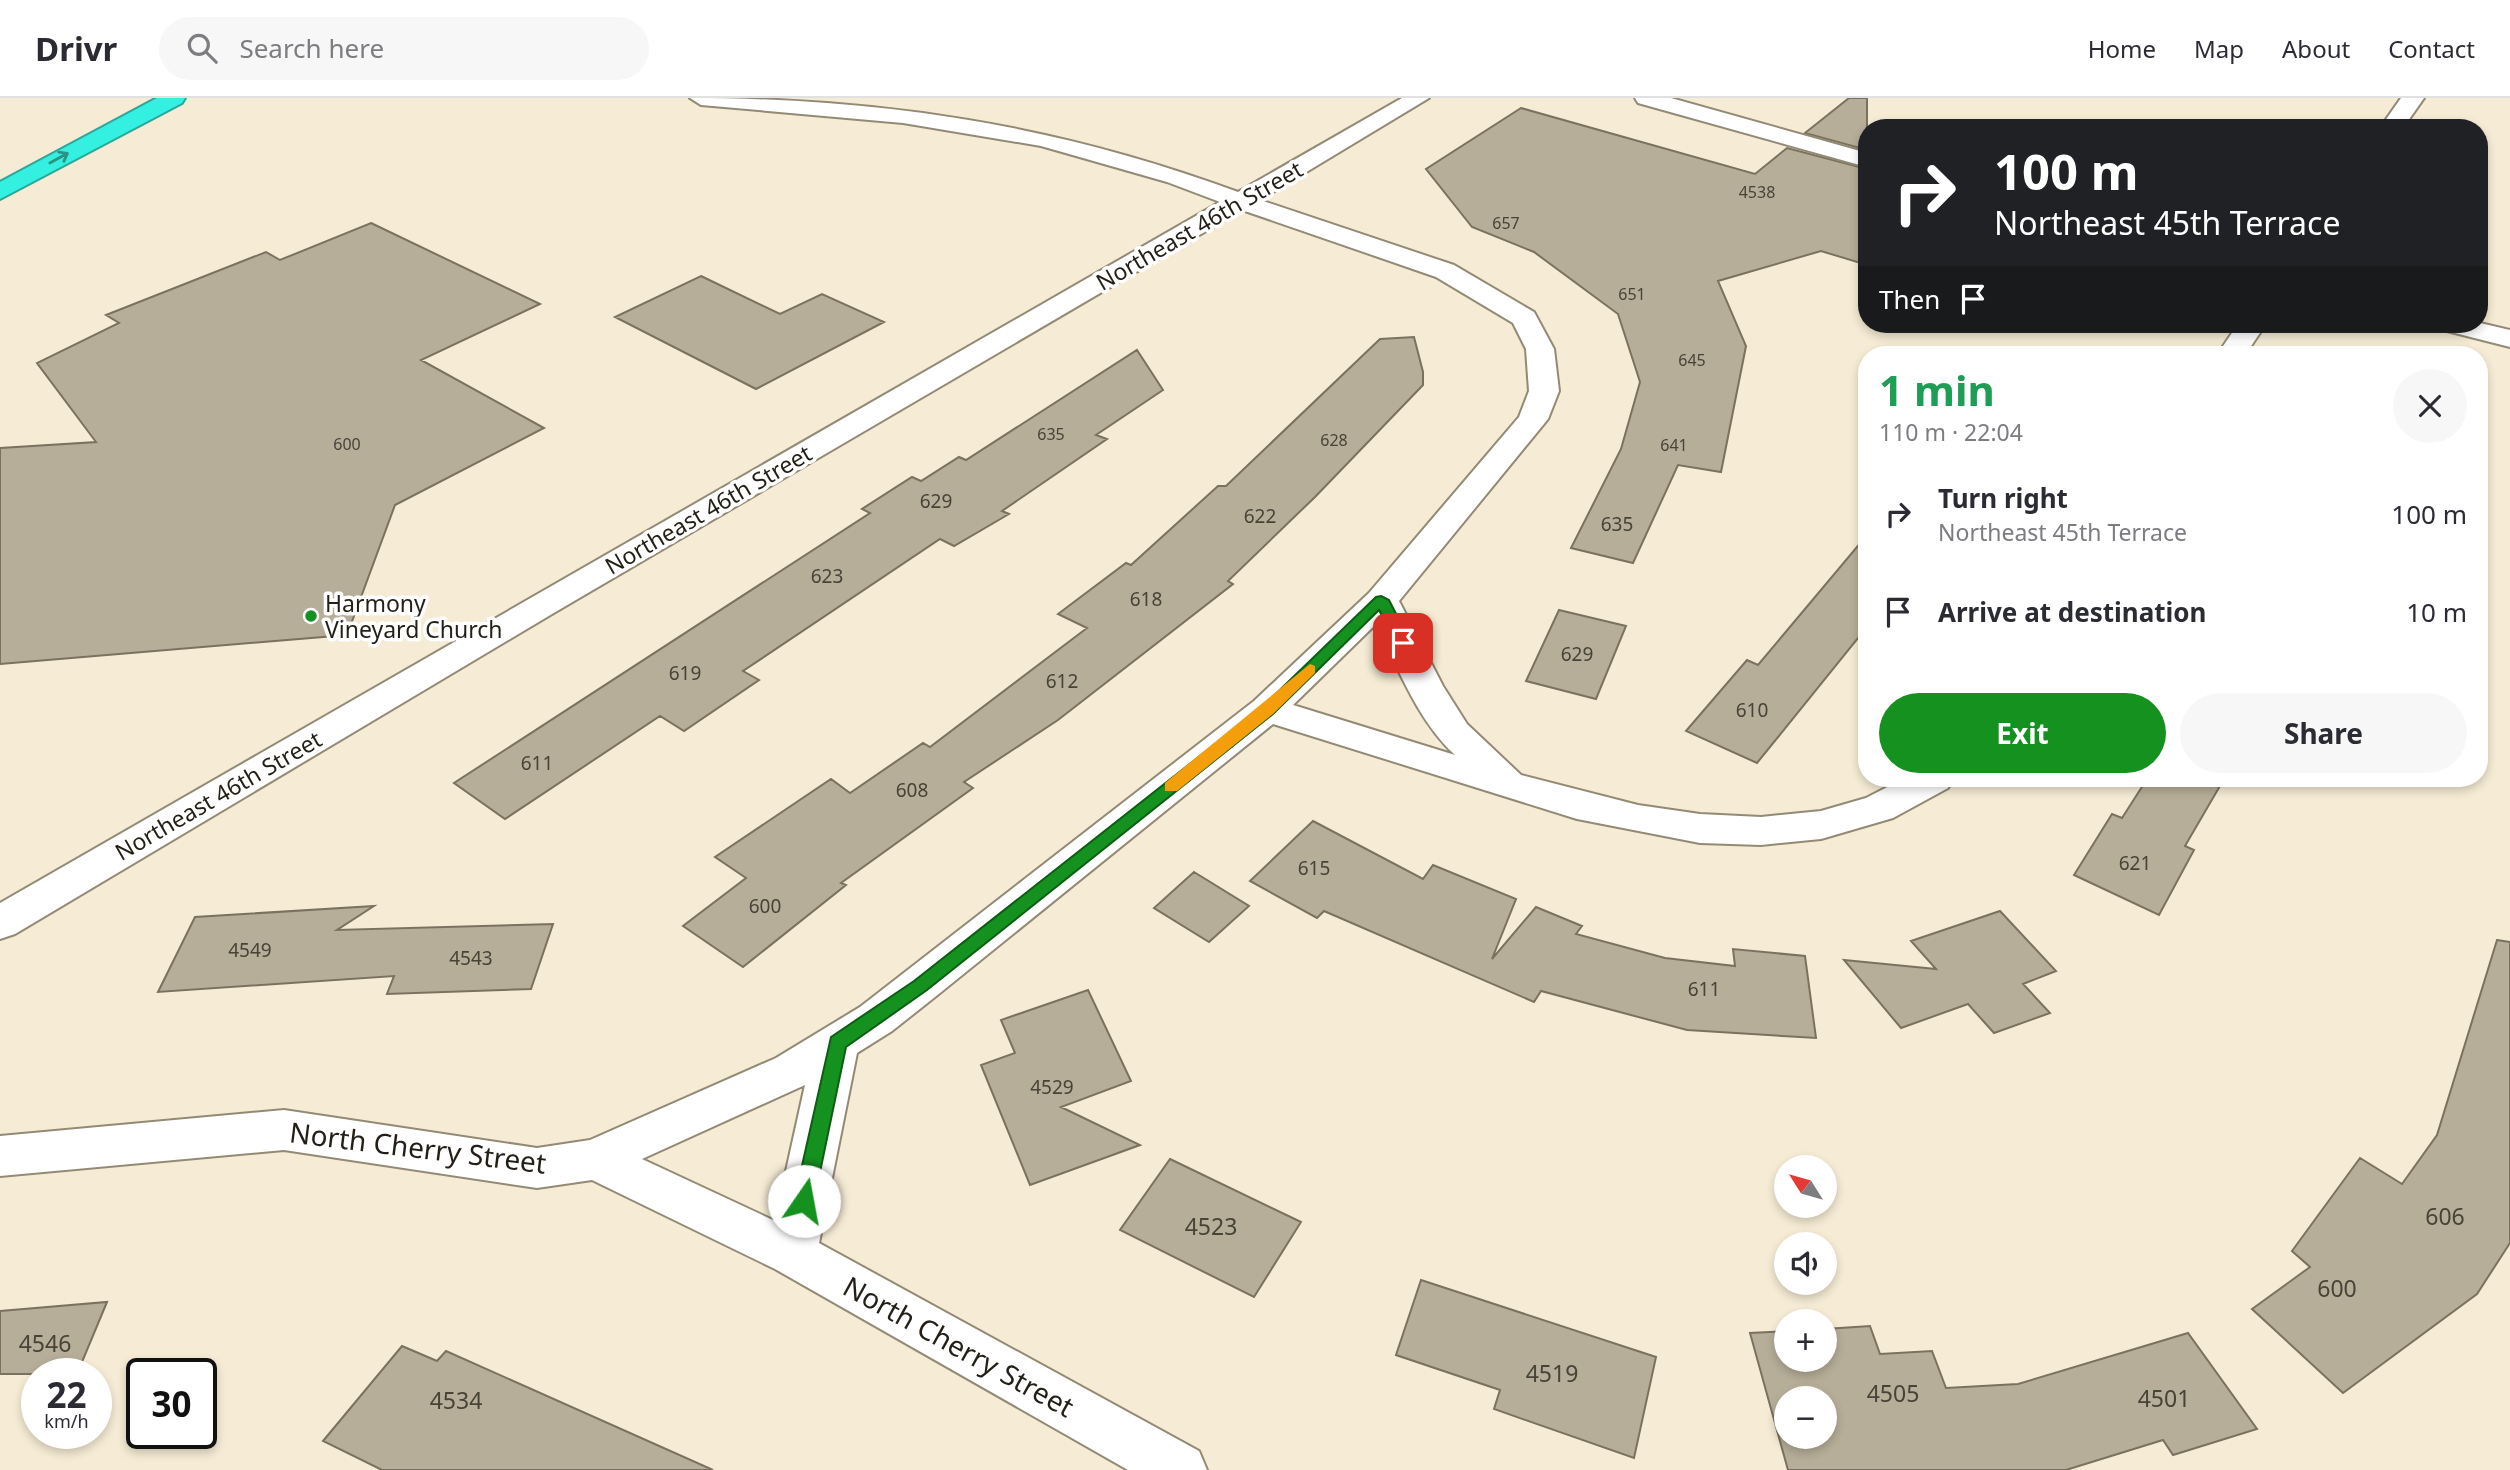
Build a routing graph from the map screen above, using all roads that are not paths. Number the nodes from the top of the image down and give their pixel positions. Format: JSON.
{"nodes":[{"id":1,"x":174,"y":98,"type":"edge"},
{"id":2,"x":701,"y":98,"type":"edge"},
{"id":3,"x":1418,"y":98,"type":"edge"},
{"id":4,"x":1646,"y":98,"type":"edge"},
{"id":5,"x":1735,"y":98,"type":"edge"},
{"id":6,"x":2413,"y":98,"type":"edge"},
{"id":7,"x":1711,"y":116,"type":"junction"},
{"id":8,"x":2398,"y":119,"type":"edge"},
{"id":9,"x":1858,"y":157,"type":"edge"},
{"id":10,"x":0,"y":192,"type":"edge"},
{"id":11,"x":1239,"y":201,"type":"junction"},
{"id":12,"x":2487,"y":333,"type":"edge"},
{"id":13,"x":2510,"y":339,"type":"edge"},
{"id":14,"x":1381,"y":600,"type":"junction"},
{"id":15,"x":1268,"y":710,"type":"junction"},
{"id":16,"x":1514,"y":787,"type":"junction"},
{"id":17,"x":1923,"y":787,"type":"edge"},
{"id":18,"x":0,"y":923,"type":"edge"},
{"id":19,"x":837,"y":1043,"type":"junction"},
{"id":20,"x":0,"y":1156,"type":"edge"},
{"id":21,"x":595,"y":1159,"type":"junction"},
{"id":22,"x":792,"y":1253,"type":"junction"},
{"id":23,"x":1180,"y":1470,"type":"edge"}],
"edges":[{"from":10,"to":1,"type":"highway","one_way":true},
{"from":2,"to":11,"type":"street"},
{"from":3,"to":11,"type":"street","name":"Northeast 46th Street"},
{"from":4,"to":7,"type":"street"},
{"from":5,"to":7,"type":"street"},
{"from":6,"to":8,"type":"street"},
{"from":7,"to":9,"type":"street"},
{"from":11,"to":14,"type":"street"},
{"from":11,"to":18,"type":"street","name":"Northeast 46th Street"},
{"from":12,"to":13,"type":"street"},
{"from":14,"to":15,"type":"street"},
{"from":14,"to":16,"type":"street"},
{"from":15,"to":16,"type":"street"},
{"from":15,"to":19,"type":"street"},
{"from":16,"to":17,"type":"street"},
{"from":19,"to":21,"type":"street"},
{"from":19,"to":22,"type":"street"},
{"from":20,"to":21,"type":"street","name":"North Cherry Street"},
{"from":21,"to":22,"type":"street","name":"North Cherry Street"},
{"from":22,"to":23,"type":"street","name":"North Cherry Street"}]}
